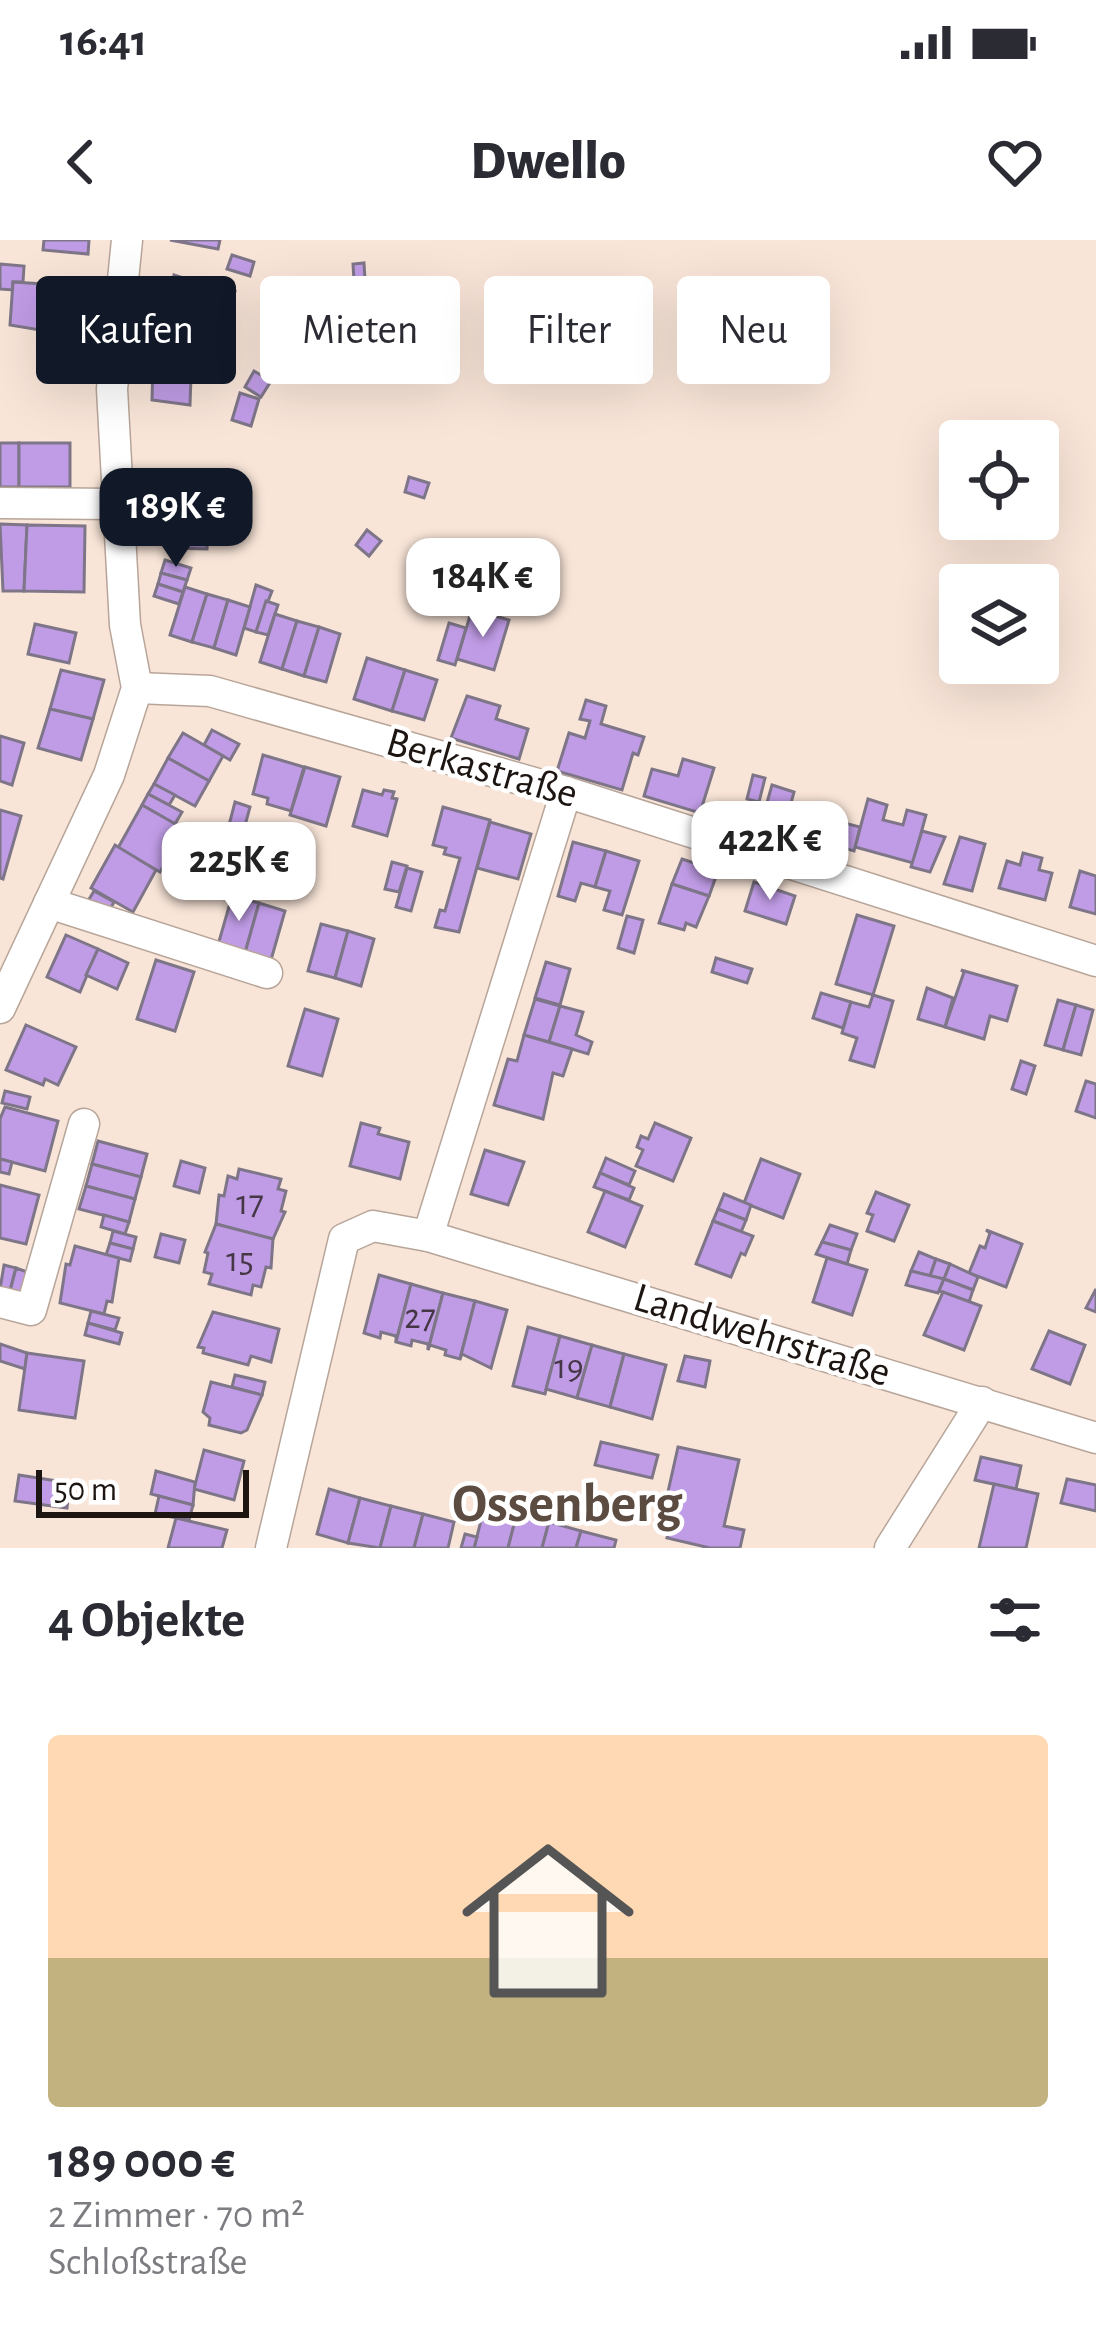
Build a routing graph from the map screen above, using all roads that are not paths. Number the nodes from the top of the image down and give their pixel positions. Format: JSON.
{"nodes":[{"id":1,"x":127,"y":240,"type":"edge"},
{"id":2,"x":0,"y":503,"type":"edge"},
{"id":3,"x":116,"y":504,"type":"junction"},
{"id":4,"x":137,"y":688,"type":"junction"},
{"id":5,"x":566,"y":791,"type":"junction"},
{"id":6,"x":49,"y":903,"type":"junction"},
{"id":7,"x":1096,"y":961,"type":"edge"},
{"id":8,"x":267,"y":974,"type":"dead end"},
{"id":9,"x":0,"y":1008,"type":"edge"},
{"id":10,"x":84,"y":1124,"type":"dead end"},
{"id":11,"x":428,"y":1236,"type":"junction"},
{"id":12,"x":0,"y":1302,"type":"edge"},
{"id":13,"x":982,"y":1402,"type":"junction"},
{"id":14,"x":1096,"y":1438,"type":"edge"},
{"id":15,"x":271,"y":1548,"type":"edge"},
{"id":16,"x":890,"y":1548,"type":"edge"}],
"edges":[{"from":1,"to":3,"type":"street"},
{"from":2,"to":3,"type":"street"},
{"from":3,"to":4,"type":"street"},
{"from":4,"to":5,"type":"street","name":"Berkastraße"},
{"from":4,"to":6,"type":"street"},
{"from":5,"to":7,"type":"street","name":"Berkastraße"},
{"from":5,"to":11,"type":"street"},
{"from":6,"to":8,"type":"street"},
{"from":6,"to":9,"type":"street"},
{"from":10,"to":12,"type":"street"},
{"from":11,"to":13,"type":"street","name":"Landwehrstraße"},
{"from":11,"to":15,"type":"street","name":"Landwehrstraße"},
{"from":13,"to":14,"type":"street","name":"Landwehrstraße"},
{"from":13,"to":16,"type":"street"}]}
